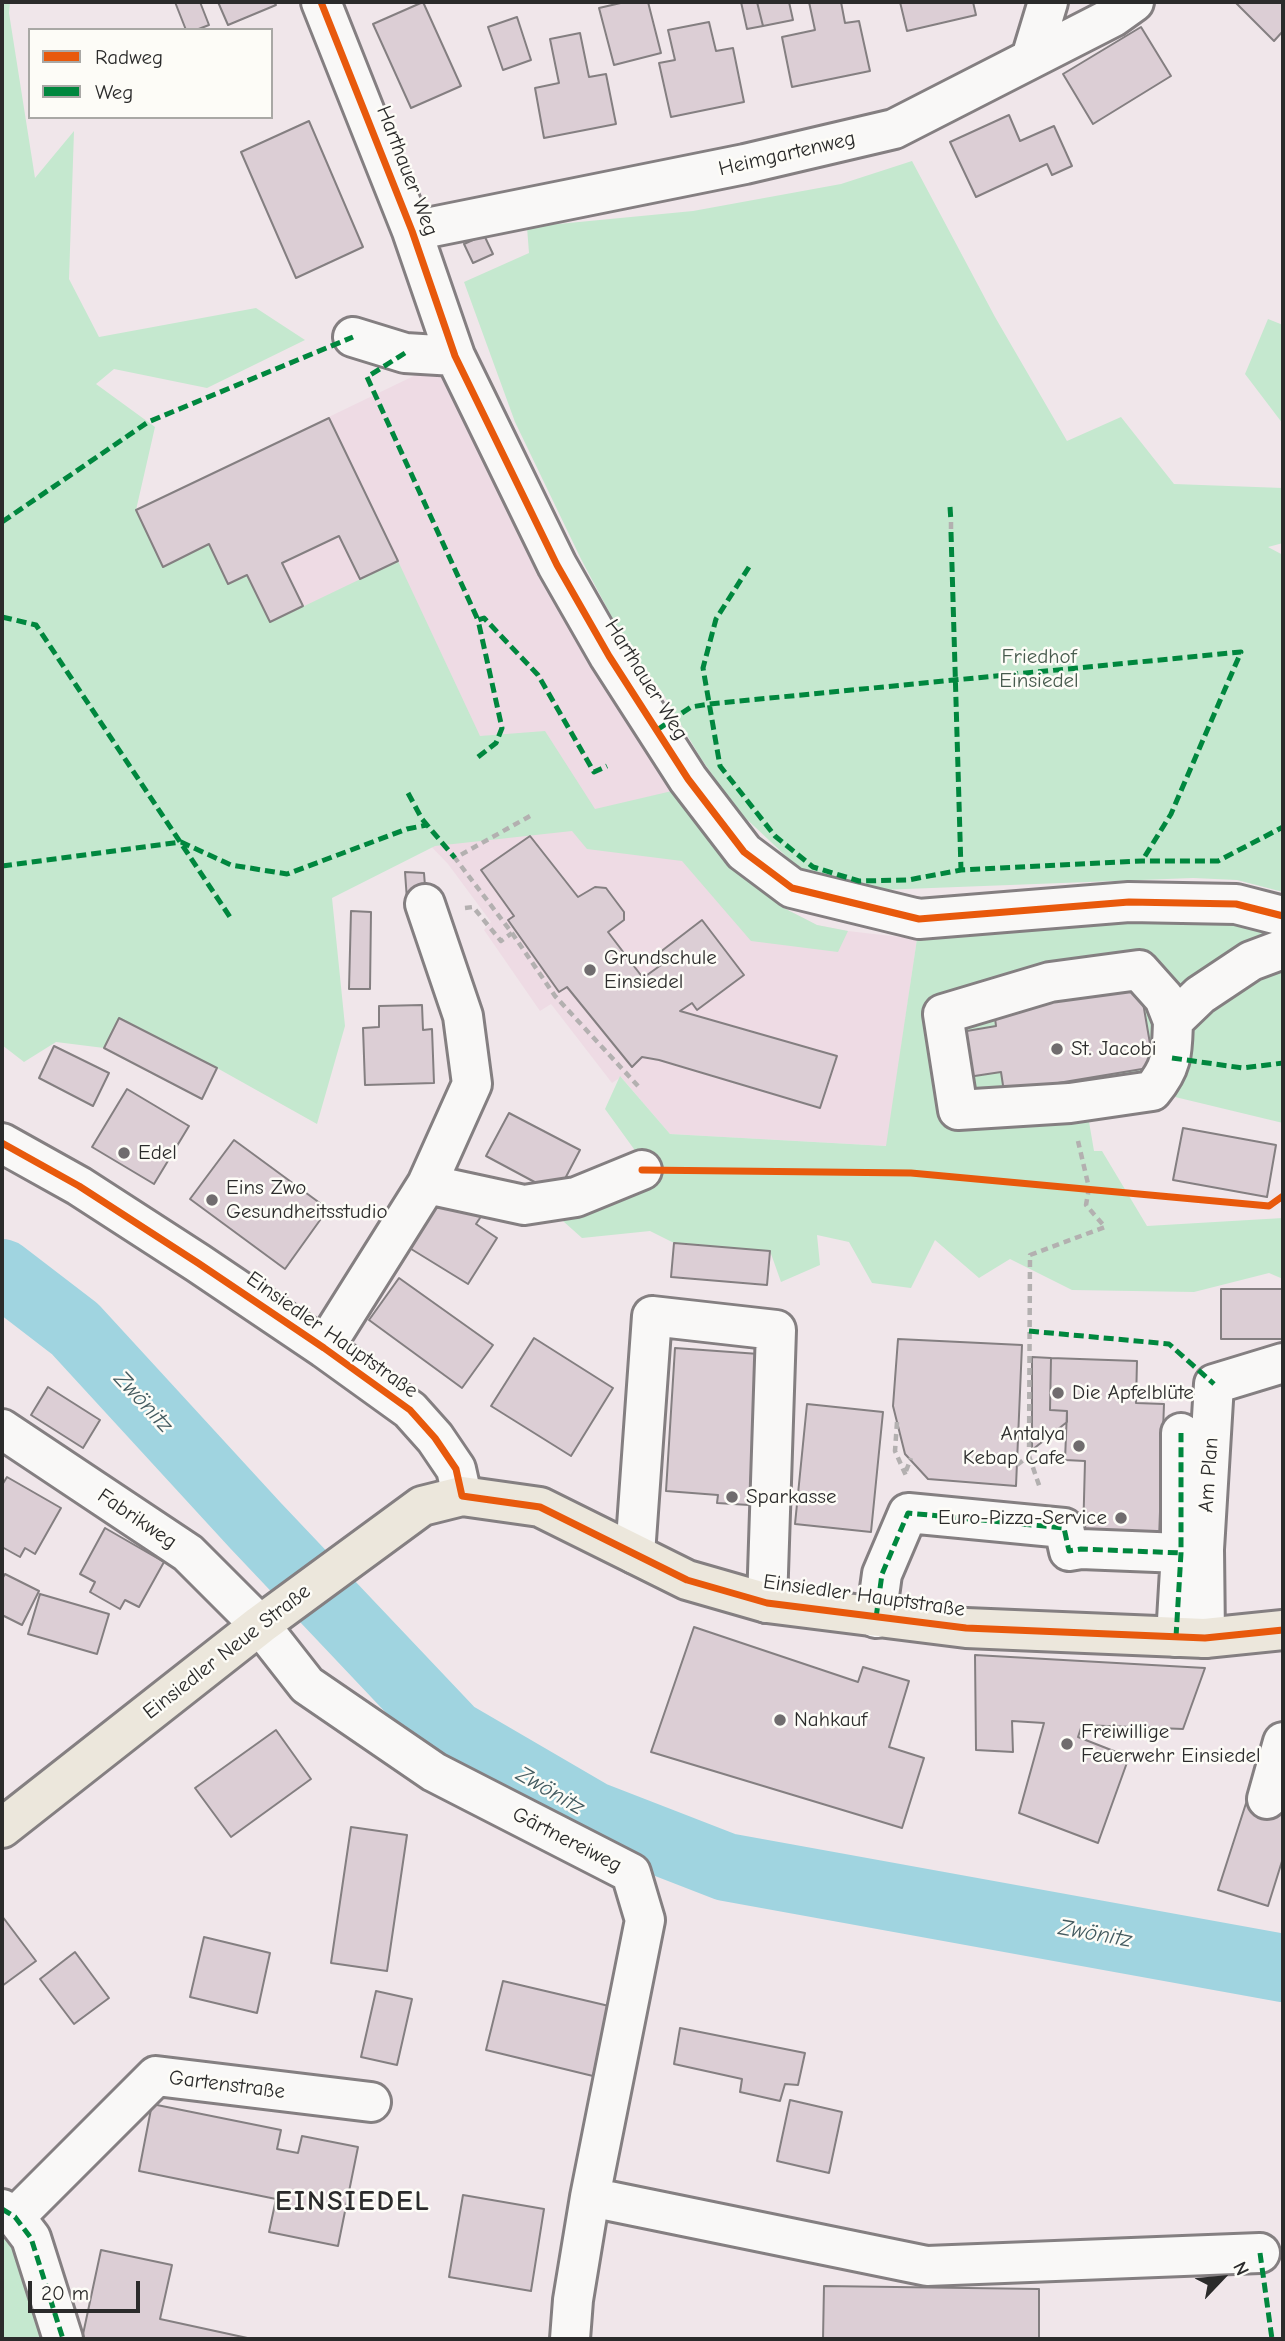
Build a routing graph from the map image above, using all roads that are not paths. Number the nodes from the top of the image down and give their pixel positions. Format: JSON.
{"nodes":[{"id":1,"x":321,"y":2,"type":"edge"},
{"id":2,"x":1048,"y":2,"type":"edge"},
{"id":3,"x":1134,"y":2,"type":"edge"},
{"id":4,"x":1031,"y":58,"type":"junction"},
{"id":5,"x":412,"y":231,"type":"junction"},
{"id":6,"x":353,"y":337,"type":"dead end"},
{"id":7,"x":455,"y":356,"type":"junction"},
{"id":8,"x":425,"y":904,"type":"dead end"},
{"id":9,"x":1283,"y":916,"type":"edge"},
{"id":10,"x":1283,"y":949,"type":"edge"},
{"id":11,"x":1173,"y":1021,"type":"junction"},
{"id":12,"x":2,"y":1143,"type":"edge"},
{"id":13,"x":642,"y":1170,"type":"dead end"},
{"id":14,"x":427,"y":1184,"type":"junction"},
{"id":15,"x":324,"y":1348,"type":"junction"},
{"id":16,"x":1283,"y":1363,"type":"edge"},
{"id":17,"x":2,"y":1429,"type":"edge"},
{"id":18,"x":1181,"y":1433,"type":"dead end"},
{"id":19,"x":462,"y":1496,"type":"junction"},
{"id":20,"x":1181,"y":1553,"type":"junction"},
{"id":21,"x":635,"y":1554,"type":"junction"},
{"id":22,"x":767,"y":1603,"type":"junction"},
{"id":23,"x":876,"y":1618,"type":"junction"},
{"id":24,"x":260,"y":1625,"type":"junction"},
{"id":25,"x":1283,"y":1630,"type":"edge"},
{"id":26,"x":1191,"y":1637,"type":"junction"},
{"id":27,"x":1283,"y":1742,"type":"edge"},
{"id":28,"x":1266,"y":1799,"type":"dead end"},
{"id":29,"x":2,"y":1828,"type":"edge"},
{"id":30,"x":370,"y":2102,"type":"dead end"},
{"id":31,"x":590,"y":2197,"type":"junction"},
{"id":32,"x":9,"y":2213,"type":"edge"},
{"id":33,"x":1260,"y":2252,"type":"dead end"},
{"id":34,"x":63,"y":2339,"type":"edge"},
{"id":35,"x":569,"y":2339,"type":"edge"}],
"edges":[{"from":1,"to":5,"type":"street","name":"Harthauer Weg"},
{"from":2,"to":4,"type":"street"},
{"from":3,"to":4,"type":"street","name":"Heimgartenweg"},
{"from":4,"to":5,"type":"street","name":"Heimgartenweg"},
{"from":5,"to":7,"type":"street","name":"Harthauer Weg"},
{"from":6,"to":7,"type":"street"},
{"from":7,"to":9,"type":"street","name":"Harthauer Weg"},
{"from":8,"to":14,"type":"street"},
{"from":10,"to":11,"type":"street"},
{"from":11,"to":11,"type":"street"},
{"from":12,"to":15,"type":"street","name":"Einsiedler Hauptstraße"},
{"from":13,"to":14,"type":"street"},
{"from":14,"to":15,"type":"street"},
{"from":15,"to":19,"type":"street","name":"Einsiedler Hauptstraße"},
{"from":16,"to":26,"type":"street","name":"Am Plan"},
{"from":17,"to":24,"type":"street","name":"Fabrikweg"},
{"from":18,"to":20,"type":"street"},
{"from":19,"to":21,"type":"main road","name":"Einsiedler Hauptstraße"},
{"from":19,"to":24,"type":"main road","name":"Einsiedler Neue Straße"},
{"from":20,"to":23,"type":"street"},
{"from":20,"to":26,"type":"street"},
{"from":21,"to":22,"type":"main road","name":"Einsiedler Hauptstraße"},
{"from":21,"to":22,"type":"street"},
{"from":22,"to":23,"type":"main road","name":"Einsiedler Hauptstraße"},
{"from":23,"to":26,"type":"main road","name":"Einsiedler Hauptstraße"},
{"from":24,"to":29,"type":"main road","name":"Einsiedler Neue Straße"},
{"from":24,"to":31,"type":"street","name":"Gärtnereiweg"},
{"from":25,"to":26,"type":"main road","name":"Einsiedler Hauptstraße"},
{"from":27,"to":28,"type":"street"},
{"from":30,"to":32,"type":"street","name":"Gartenstraße"},
{"from":31,"to":33,"type":"street"},
{"from":31,"to":35,"type":"street","name":"Gärtnereiweg"},
{"from":32,"to":34,"type":"street","name":"Gartenstraße"}]}
